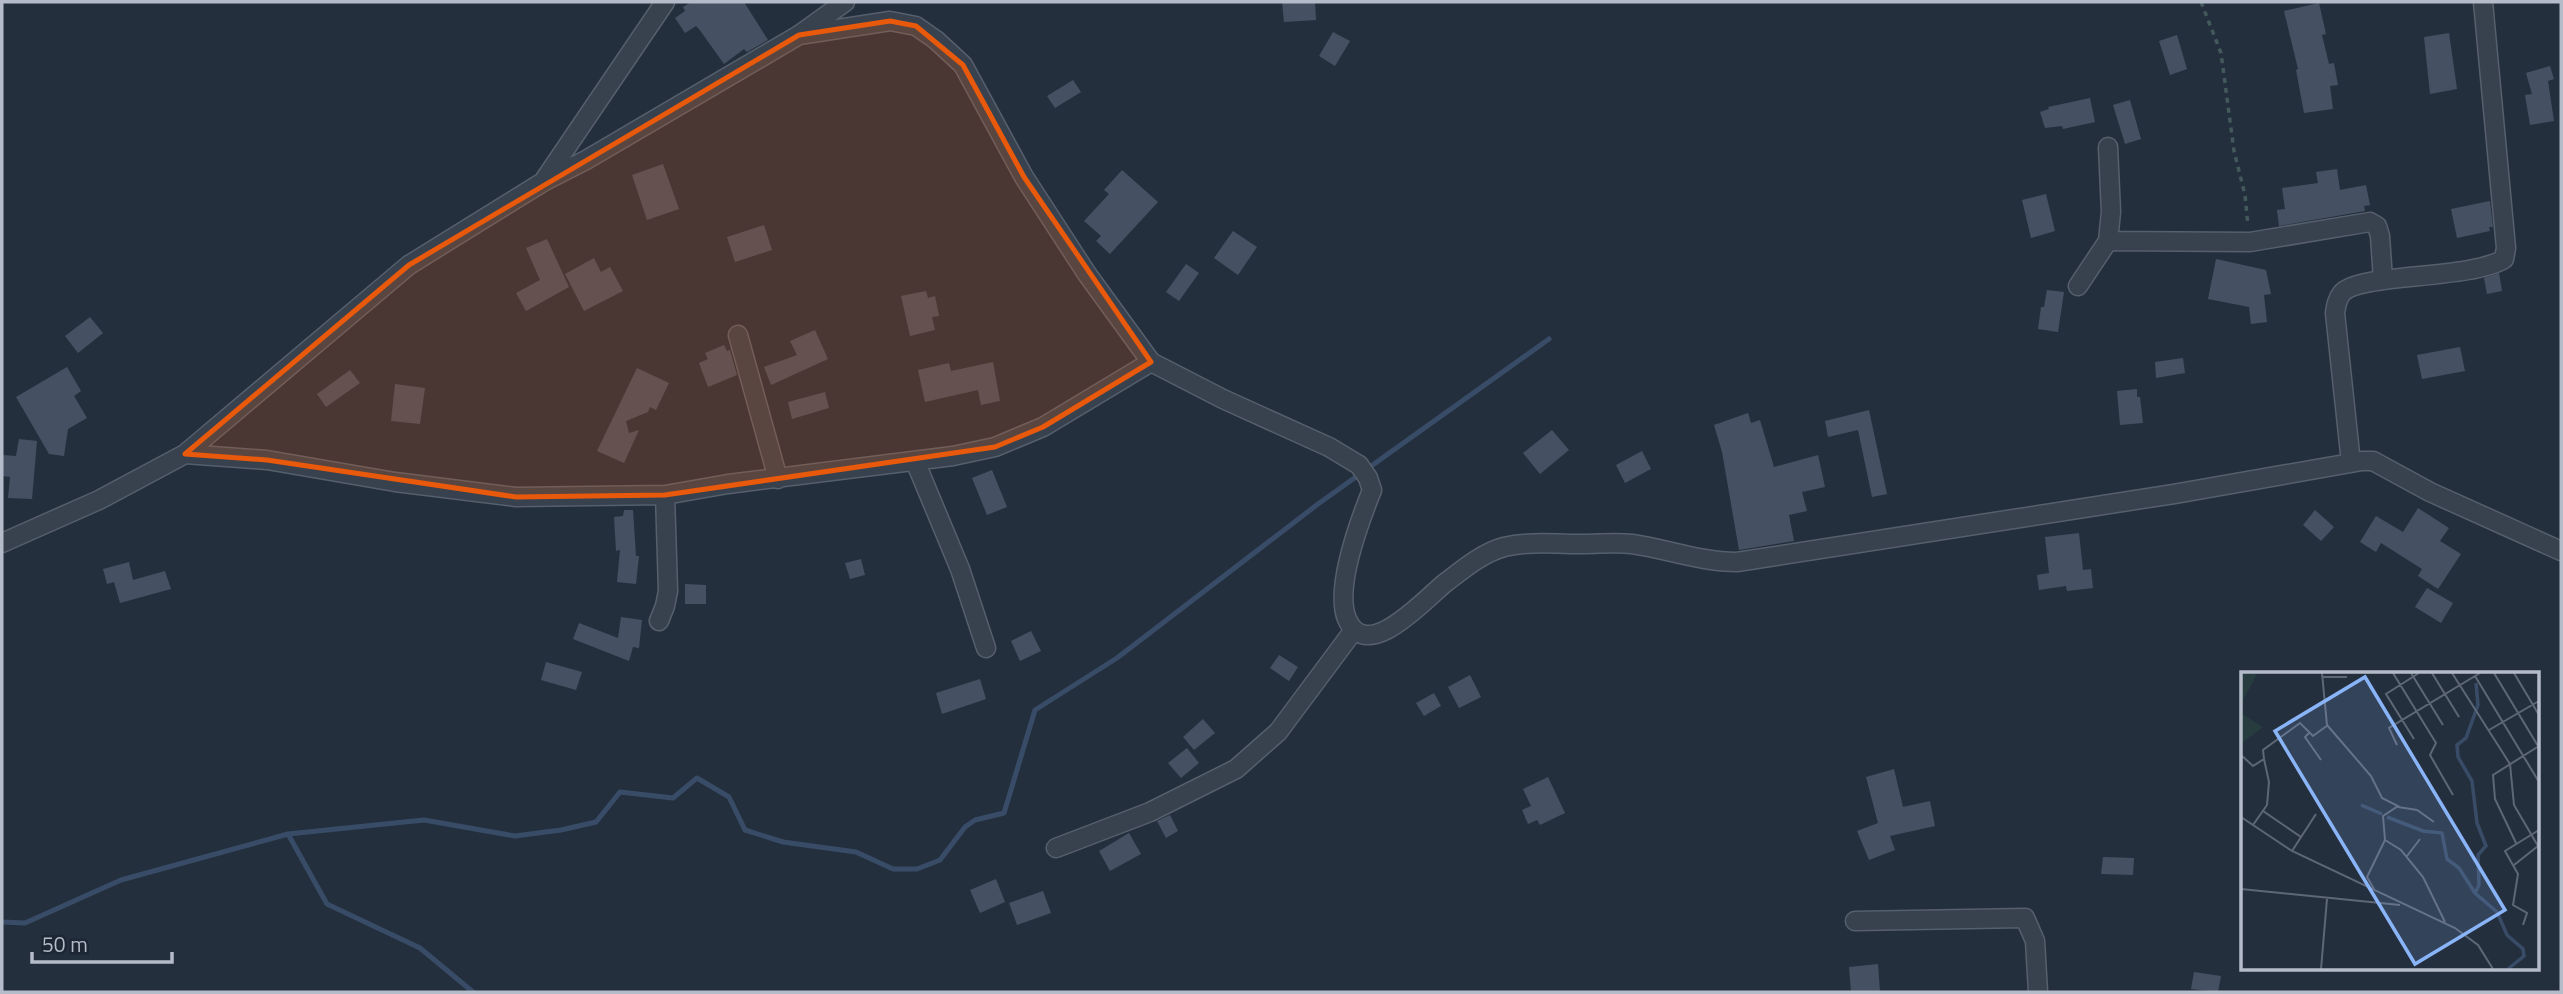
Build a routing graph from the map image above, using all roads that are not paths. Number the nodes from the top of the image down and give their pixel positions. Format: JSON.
{"nodes":[{"id":1,"x":665,"y":2,"type":"edge"},
{"id":2,"x":845,"y":2,"type":"edge"},
{"id":3,"x":2483,"y":2,"type":"edge"},
{"id":4,"x":799,"y":35,"type":"junction"},
{"id":5,"x":2108,"y":147,"type":"dead end"},
{"id":6,"x":542,"y":182,"type":"junction"},
{"id":7,"x":2108,"y":242,"type":"junction"},
{"id":8,"x":2383,"y":280,"type":"junction"},
{"id":9,"x":2078,"y":286,"type":"dead end"},
{"id":10,"x":738,"y":335,"type":"dead end"},
{"id":11,"x":1150,"y":362,"type":"junction"},
{"id":12,"x":185,"y":454,"type":"junction"},
{"id":13,"x":915,"y":461,"type":"junction"},
{"id":14,"x":2351,"y":463,"type":"junction"},
{"id":15,"x":778,"y":479,"type":"junction"},
{"id":16,"x":666,"y":495,"type":"junction"},
{"id":17,"x":2,"y":543,"type":"edge"},
{"id":18,"x":2561,"y":551,"type":"edge"},
{"id":19,"x":659,"y":621,"type":"dead end"},
{"id":20,"x":1354,"y":630,"type":"junction"},
{"id":21,"x":986,"y":648,"type":"dead end"},
{"id":22,"x":1056,"y":848,"type":"dead end"},
{"id":23,"x":1855,"y":921,"type":"dead end"},
{"id":24,"x":2038,"y":992,"type":"edge"}],
"edges":[{"from":1,"to":6,"type":"street"},
{"from":2,"to":4,"type":"street"},
{"from":3,"to":8,"type":"street"},
{"from":4,"to":6,"type":"street"},
{"from":4,"to":11,"type":"street"},
{"from":5,"to":7,"type":"street"},
{"from":6,"to":12,"type":"street"},
{"from":7,"to":8,"type":"street"},
{"from":7,"to":9,"type":"street"},
{"from":8,"to":14,"type":"street"},
{"from":10,"to":15,"type":"street"},
{"from":11,"to":13,"type":"street"},
{"from":11,"to":20,"type":"street"},
{"from":12,"to":16,"type":"street"},
{"from":12,"to":17,"type":"street"},
{"from":13,"to":15,"type":"street"},
{"from":13,"to":21,"type":"street"},
{"from":14,"to":18,"type":"street"},
{"from":14,"to":20,"type":"street"},
{"from":15,"to":16,"type":"street"},
{"from":16,"to":19,"type":"street"},
{"from":20,"to":22,"type":"street"},
{"from":23,"to":24,"type":"street"}]}
